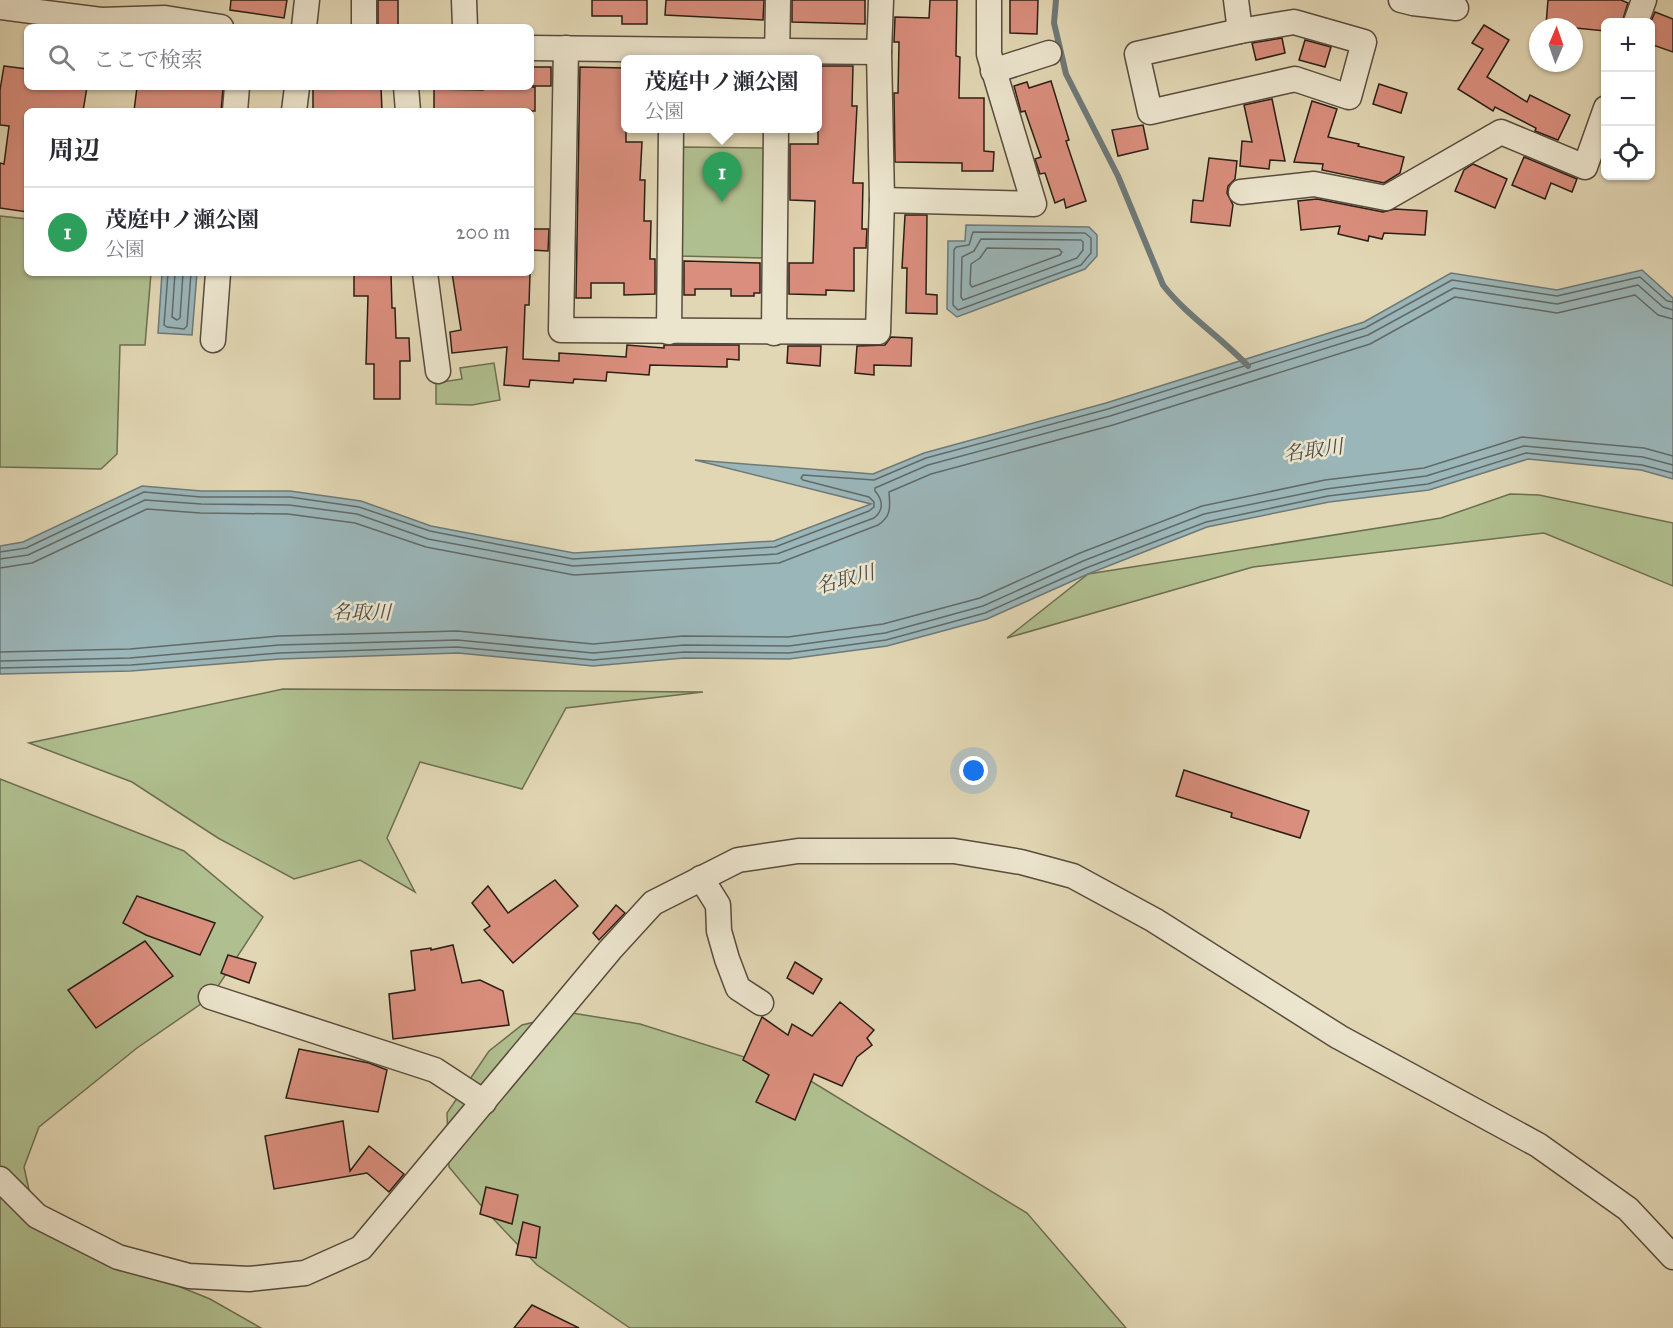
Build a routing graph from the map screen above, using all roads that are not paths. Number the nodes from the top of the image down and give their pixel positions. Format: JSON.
{"nodes":[{"id":1,"x":307,"y":0,"type":"edge"},
{"id":2,"x":364,"y":0,"type":"edge"},
{"id":3,"x":464,"y":0,"type":"edge"},
{"id":4,"x":778,"y":0,"type":"edge"},
{"id":5,"x":881,"y":0,"type":"edge"},
{"id":6,"x":989,"y":0,"type":"edge"},
{"id":7,"x":1236,"y":0,"type":"edge"},
{"id":8,"x":1401,"y":0,"type":"edge"},
{"id":9,"x":1644,"y":0,"type":"edge"},
{"id":10,"x":0,"y":8,"type":"edge"},
{"id":11,"x":1456,"y":8,"type":"dead end"},
{"id":12,"x":102,"y":10,"type":"edge"},
{"id":13,"x":1637,"y":18,"type":"edge"},
{"id":14,"x":202,"y":24,"type":"edge"},
{"id":15,"x":304,"y":24,"type":"edge"},
{"id":16,"x":364,"y":24,"type":"edge"},
{"id":17,"x":465,"y":24,"type":"edge"},
{"id":18,"x":1240,"y":31,"type":"junction"},
{"id":19,"x":534,"y":48,"type":"edge"},
{"id":20,"x":566,"y":48,"type":"junction"},
{"id":21,"x":879,"y":52,"type":"junction"},
{"id":22,"x":1049,"y":53,"type":"dead end"},
{"id":23,"x":672,"y":55,"type":"edge"},
{"id":24,"x":777,"y":55,"type":"edge"},
{"id":25,"x":993,"y":71,"type":"junction"},
{"id":26,"x":237,"y":90,"type":"edge"},
{"id":27,"x":297,"y":90,"type":"edge"},
{"id":28,"x":406,"y":90,"type":"edge"},
{"id":29,"x":235,"y":108,"type":"edge"},
{"id":30,"x":294,"y":108,"type":"edge"},
{"id":31,"x":408,"y":108,"type":"edge"},
{"id":32,"x":1601,"y":120,"type":"edge"},
{"id":33,"x":671,"y":133,"type":"edge"},
{"id":34,"x":776,"y":133,"type":"edge"},
{"id":35,"x":1241,"y":192,"type":"dead end"},
{"id":36,"x":882,"y":200,"type":"junction"},
{"id":37,"x":218,"y":276,"type":"edge"},
{"id":38,"x":426,"y":276,"type":"edge"},
{"id":39,"x":669,"y":332,"type":"junction"},
{"id":40,"x":774,"y":333,"type":"junction"},
{"id":41,"x":213,"y":340,"type":"dead end"},
{"id":42,"x":438,"y":371,"type":"dead end"},
{"id":43,"x":701,"y":878,"type":"junction"},
{"id":44,"x":211,"y":997,"type":"dead end"},
{"id":45,"x":761,"y":1004,"type":"dead end"},
{"id":46,"x":484,"y":1102,"type":"junction"},
{"id":47,"x":0,"y":1179,"type":"edge"},
{"id":48,"x":1673,"y":1257,"type":"edge"}],
"edges":[{"from":1,"to":15,"type":"street"},
{"from":2,"to":16,"type":"street"},
{"from":3,"to":17,"type":"street"},
{"from":4,"to":24,"type":"street"},
{"from":5,"to":21,"type":"street"},
{"from":6,"to":25,"type":"street"},
{"from":7,"to":18,"type":"street"},
{"from":8,"to":11,"type":"street"},
{"from":9,"to":13,"type":"street"},
{"from":10,"to":12,"type":"street"},
{"from":12,"to":14,"type":"street"},
{"from":18,"to":18,"type":"street"},
{"from":19,"to":20,"type":"street"},
{"from":20,"to":23,"type":"street"},
{"from":20,"to":39,"type":"street"},
{"from":21,"to":24,"type":"street"},
{"from":21,"to":36,"type":"street"},
{"from":22,"to":25,"type":"street"},
{"from":23,"to":24,"type":"street"},
{"from":25,"to":36,"type":"street"},
{"from":26,"to":29,"type":"street"},
{"from":27,"to":30,"type":"street"},
{"from":28,"to":31,"type":"street"},
{"from":32,"to":35,"type":"street"},
{"from":33,"to":39,"type":"street"},
{"from":34,"to":40,"type":"street"},
{"from":36,"to":40,"type":"street"},
{"from":37,"to":41,"type":"street"},
{"from":38,"to":42,"type":"street"},
{"from":39,"to":40,"type":"street"},
{"from":43,"to":45,"type":"street"},
{"from":43,"to":46,"type":"street"},
{"from":43,"to":48,"type":"street"},
{"from":44,"to":46,"type":"street"},
{"from":46,"to":47,"type":"street"}]}
